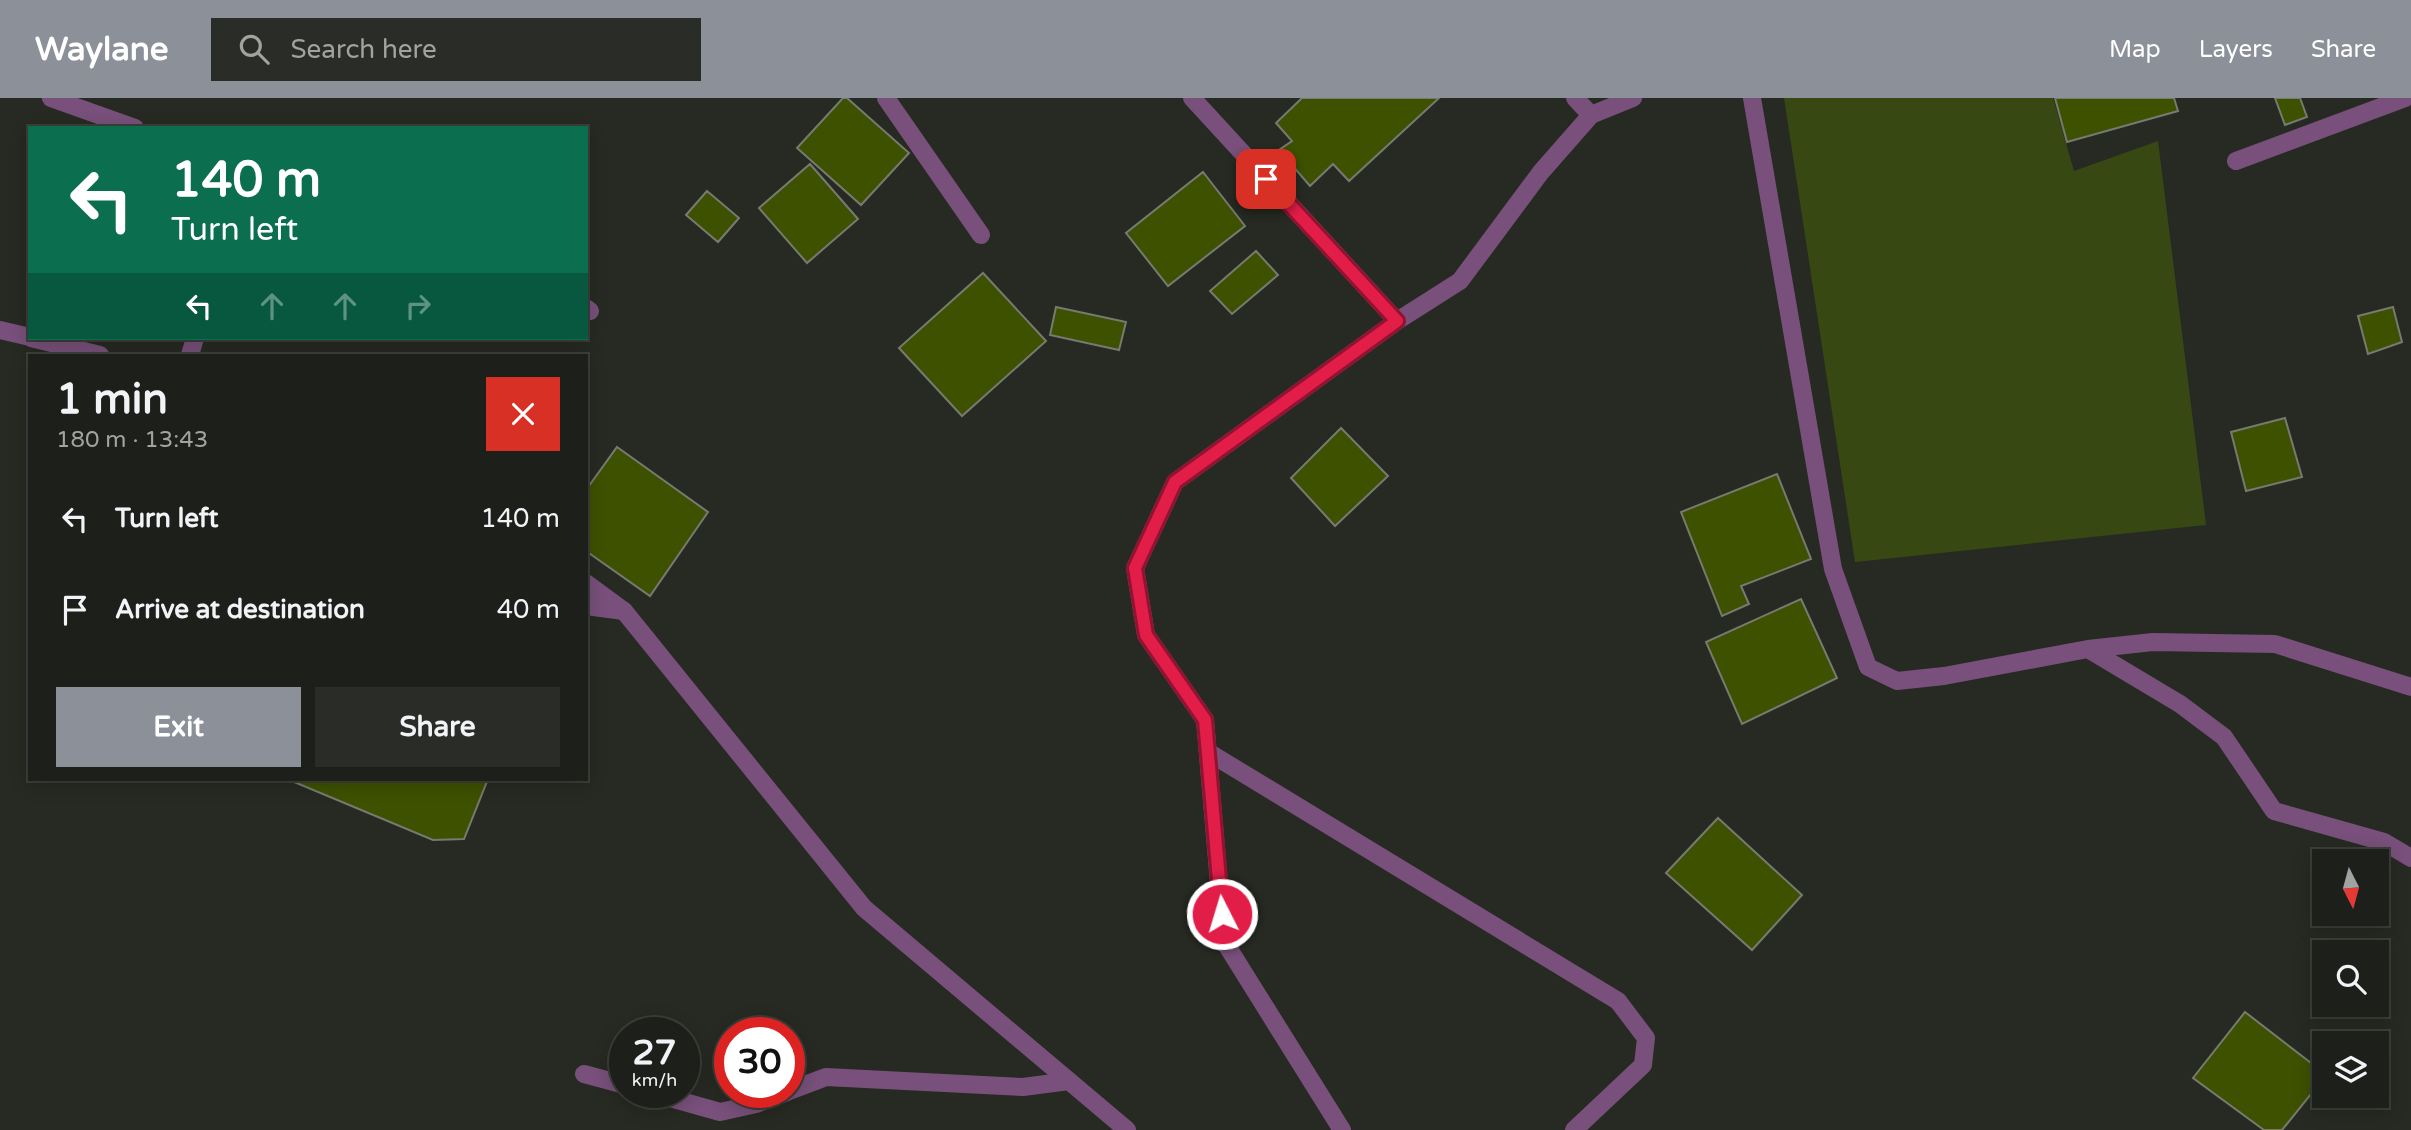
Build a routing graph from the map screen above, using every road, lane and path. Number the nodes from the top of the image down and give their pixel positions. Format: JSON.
{"nodes":[{"id":1,"x":51,"y":98,"type":"edge"},
{"id":2,"x":886,"y":98,"type":"edge"},
{"id":3,"x":1192,"y":98,"type":"edge"},
{"id":4,"x":1575,"y":98,"type":"edge"},
{"id":5,"x":1633,"y":98,"type":"edge"},
{"id":6,"x":1752,"y":98,"type":"edge"},
{"id":7,"x":2405,"y":98,"type":"edge"},
{"id":8,"x":1591,"y":115,"type":"junction"},
{"id":9,"x":129,"y":126,"type":"edge"},
{"id":10,"x":2235,"y":161,"type":"dead end"},
{"id":11,"x":981,"y":235,"type":"dead end"},
{"id":12,"x":1397,"y":321,"type":"junction"},
{"id":13,"x":0,"y":330,"type":"edge"},
{"id":14,"x":28,"y":337,"type":"edge"},
{"id":15,"x":38,"y":340,"type":"edge"},
{"id":16,"x":96,"y":354,"type":"edge"},
{"id":17,"x":588,"y":584,"type":"edge"},
{"id":18,"x":588,"y":606,"type":"edge"},
{"id":19,"x":624,"y":611,"type":"junction"},
{"id":20,"x":2088,"y":649,"type":"junction"},
{"id":21,"x":2411,"y":687,"type":"edge"},
{"id":22,"x":1208,"y":752,"type":"junction"},
{"id":23,"x":2411,"y":858,"type":"edge"},
{"id":24,"x":584,"y":1074,"type":"dead end"},
{"id":25,"x":609,"y":1081,"type":"edge"},
{"id":26,"x":1069,"y":1081,"type":"junction"},
{"id":27,"x":805,"y":1085,"type":"edge"},
{"id":28,"x":700,"y":1106,"type":"edge"},
{"id":29,"x":738,"y":1108,"type":"edge"},
{"id":30,"x":1127,"y":1130,"type":"edge"},
{"id":31,"x":1342,"y":1130,"type":"edge"},
{"id":32,"x":1574,"y":1130,"type":"edge"}],
"edges":[{"from":1,"to":9,"type":"street"},
{"from":2,"to":11,"type":"street"},
{"from":3,"to":12,"type":"street"},
{"from":4,"to":8,"type":"street"},
{"from":5,"to":8,"type":"street"},
{"from":6,"to":20,"type":"street"},
{"from":7,"to":10,"type":"street"},
{"from":8,"to":12,"type":"street"},
{"from":12,"to":22,"type":"street"},
{"from":13,"to":14,"type":"street"},
{"from":15,"to":16,"type":"street"},
{"from":17,"to":19,"type":"street"},
{"from":18,"to":19,"type":"street"},
{"from":19,"to":26,"type":"street"},
{"from":20,"to":21,"type":"street"},
{"from":20,"to":23,"type":"street"},
{"from":22,"to":31,"type":"street"},
{"from":22,"to":32,"type":"street"},
{"from":24,"to":25,"type":"street"},
{"from":26,"to":27,"type":"street"},
{"from":26,"to":30,"type":"street"},
{"from":28,"to":29,"type":"street"}]}
